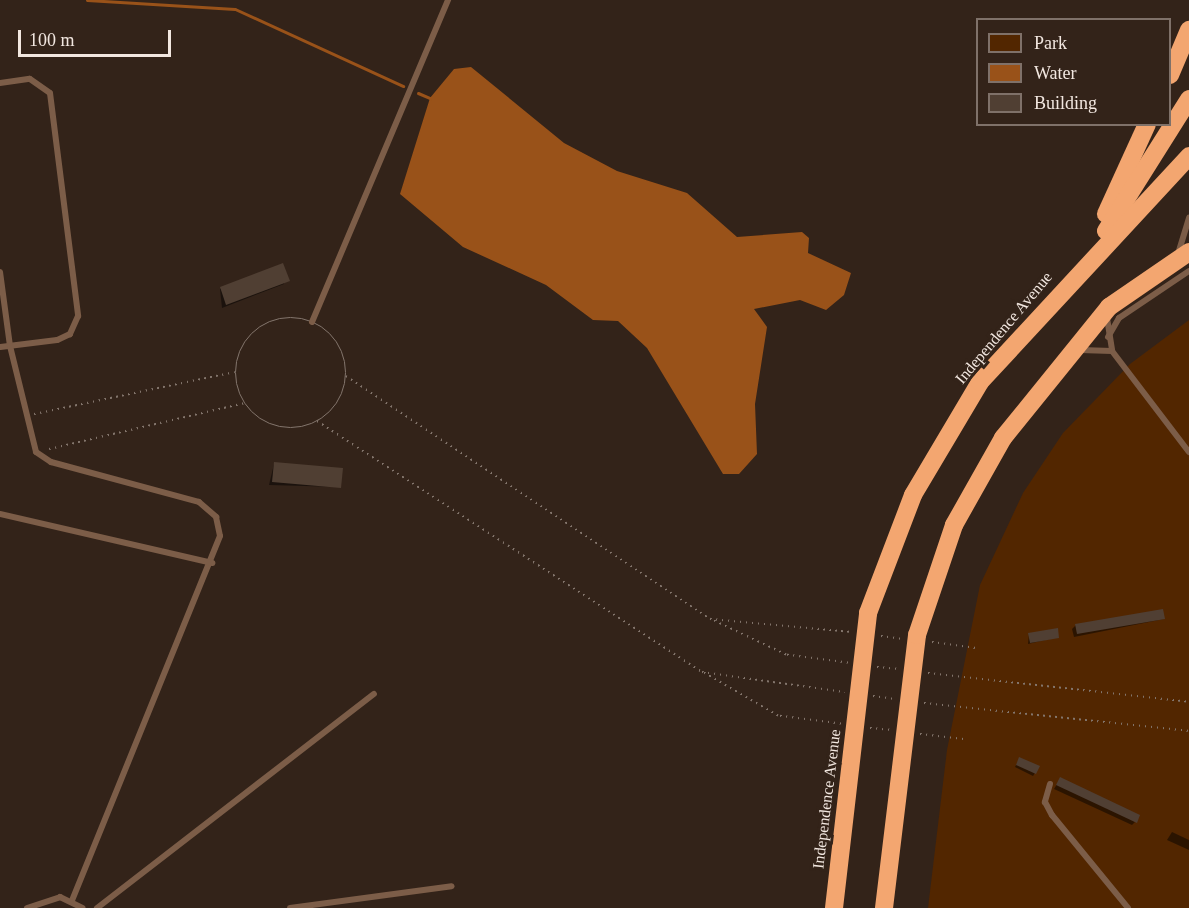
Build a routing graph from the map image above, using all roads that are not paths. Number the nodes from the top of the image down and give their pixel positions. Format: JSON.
{"nodes":[{"id":1,"x":448,"y":0,"type":"edge"},
{"id":2,"x":1189,"y":30,"type":"edge"},
{"id":3,"x":1171,"y":73,"type":"edge"},
{"id":4,"x":0,"y":83,"type":"edge"},
{"id":5,"x":1189,"y":99,"type":"edge"},
{"id":6,"x":1146,"y":126,"type":"edge"},
{"id":7,"x":1189,"y":156,"type":"edge"},
{"id":8,"x":1189,"y":218,"type":"edge"},
{"id":9,"x":1185,"y":261,"type":"edge"},
{"id":10,"x":1080,"y":270,"type":"junction"},
{"id":11,"x":0,"y":272,"type":"edge"},
{"id":12,"x":1109,"y":307,"type":"junction"},
{"id":13,"x":312,"y":322,"type":"road end"},
{"id":14,"x":1108,"y":338,"type":"junction"},
{"id":15,"x":10,"y":346,"type":"junction"},
{"id":16,"x":0,"y":347,"type":"edge"},
{"id":17,"x":1112,"y":351,"type":"junction"},
{"id":18,"x":1071,"y":352,"type":"junction"},
{"id":19,"x":1189,"y":452,"type":"edge"},
{"id":20,"x":0,"y":514,"type":"edge"},
{"id":21,"x":212,"y":563,"type":"junction"},
{"id":22,"x":374,"y":694,"type":"dead end"},
{"id":23,"x":1050,"y":784,"type":"dead end"},
{"id":24,"x":452,"y":886,"type":"dead end"},
{"id":25,"x":72,"y":900,"type":"junction"},
{"id":26,"x":27,"y":908,"type":"edge"},
{"id":27,"x":83,"y":908,"type":"edge"},
{"id":28,"x":97,"y":908,"type":"edge"},
{"id":29,"x":290,"y":908,"type":"edge"},
{"id":30,"x":834,"y":908,"type":"edge"},
{"id":31,"x":884,"y":908,"type":"edge"},
{"id":32,"x":1128,"y":908,"type":"edge"}],
"edges":[{"from":1,"to":13,"type":"lane"},
{"from":2,"to":3,"type":"highway"},
{"from":4,"to":15,"type":"lane"},
{"from":5,"to":10,"type":"highway"},
{"from":6,"to":10,"type":"highway"},
{"from":7,"to":10,"type":"highway","name":"Independence Avenue"},
{"from":8,"to":9,"type":"lane"},
{"from":9,"to":12,"type":"highway"},
{"from":9,"to":14,"type":"lane"},
{"from":10,"to":30,"type":"highway","name":"Independence Avenue"},
{"from":11,"to":15,"type":"lane"},
{"from":12,"to":14,"type":"lane"},
{"from":12,"to":18,"type":"highway"},
{"from":14,"to":17,"type":"lane"},
{"from":15,"to":16,"type":"lane"},
{"from":15,"to":21,"type":"lane"},
{"from":17,"to":18,"type":"lane"},
{"from":17,"to":19,"type":"lane"},
{"from":18,"to":31,"type":"highway"},
{"from":20,"to":21,"type":"lane"},
{"from":21,"to":25,"type":"lane"},
{"from":22,"to":28,"type":"lane"},
{"from":23,"to":32,"type":"lane"},
{"from":24,"to":29,"type":"lane"},
{"from":25,"to":26,"type":"lane"},
{"from":25,"to":27,"type":"lane"}]}
